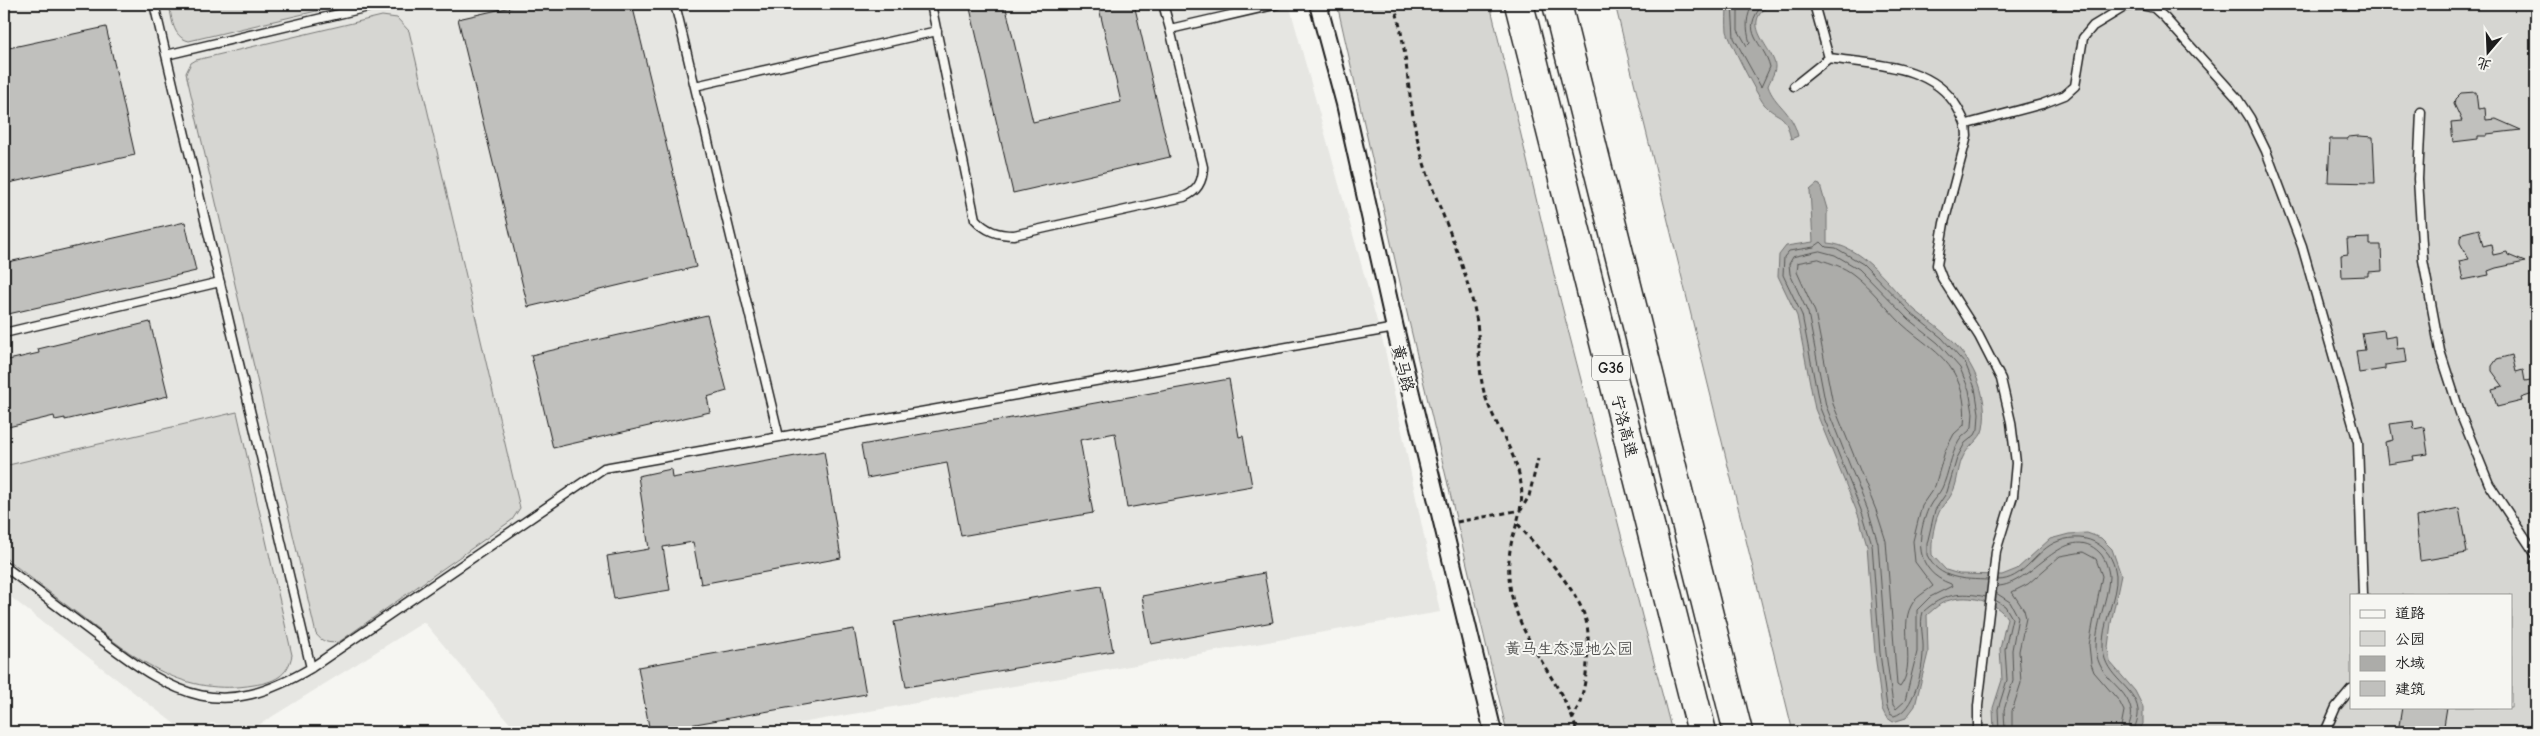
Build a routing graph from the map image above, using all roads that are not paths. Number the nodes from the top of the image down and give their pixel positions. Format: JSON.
{"nodes":[{"id":1,"x":154,"y":4,"type":"edge"},
{"id":2,"x":380,"y":4,"type":"edge"},
{"id":3,"x":676,"y":4,"type":"edge"},
{"id":4,"x":931,"y":4,"type":"edge"},
{"id":5,"x":1163,"y":4,"type":"edge"},
{"id":6,"x":1278,"y":4,"type":"edge"},
{"id":7,"x":1318,"y":4,"type":"edge"},
{"id":8,"x":1519,"y":4,"type":"edge"},
{"id":9,"x":1558,"y":4,"type":"edge"},
{"id":10,"x":1814,"y":4,"type":"edge"},
{"id":11,"x":2126,"y":5,"type":"edge"},
{"id":12,"x":1170,"y":29,"type":"junction"},
{"id":13,"x":937,"y":31,"type":"junction"},
{"id":14,"x":166,"y":55,"type":"junction"},
{"id":15,"x":1829,"y":58,"type":"junction"},
{"id":16,"x":695,"y":86,"type":"junction"},
{"id":17,"x":1794,"y":86,"type":"dead end"},
{"id":18,"x":2421,"y":112,"type":"dead end"},
{"id":19,"x":1966,"y":124,"type":"junction"},
{"id":20,"x":220,"y":282,"type":"junction"},
{"id":21,"x":1395,"y":328,"type":"junction"},
{"id":22,"x":4,"y":333,"type":"edge"},
{"id":23,"x":779,"y":437,"type":"junction"},
{"id":24,"x":2536,"y":556,"type":"edge"},
{"id":25,"x":4,"y":566,"type":"edge"},
{"id":26,"x":2363,"y":594,"type":"edge"},
{"id":27,"x":311,"y":668,"type":"junction"},
{"id":28,"x":2350,"y":690,"type":"edge"},
{"id":29,"x":1493,"y":732,"type":"edge"},
{"id":30,"x":1702,"y":732,"type":"edge"},
{"id":31,"x":1738,"y":732,"type":"edge"},
{"id":32,"x":1978,"y":732,"type":"edge"},
{"id":33,"x":2324,"y":732,"type":"edge"}],
"edges":[{"from":1,"to":14,"type":"lane"},
{"from":2,"to":14,"type":"lane"},
{"from":3,"to":16,"type":"lane"},
{"from":4,"to":13,"type":"lane"},
{"from":5,"to":12,"type":"lane"},
{"from":6,"to":12,"type":"lane"},
{"from":7,"to":21,"type":"street","name":"黄马路"},
{"from":8,"to":30,"type":"highway","name":"宁洛高速","number":"G36"},
{"from":9,"to":31,"type":"highway","number":"G36"},
{"from":10,"to":15,"type":"lane"},
{"from":11,"to":19,"type":"lane"},
{"from":11,"to":26,"type":"lane"},
{"from":12,"to":13,"type":"lane"},
{"from":13,"to":16,"type":"lane"},
{"from":14,"to":20,"type":"lane"},
{"from":15,"to":17,"type":"lane"},
{"from":15,"to":19,"type":"lane"},
{"from":16,"to":23,"type":"lane"},
{"from":18,"to":24,"type":"lane"},
{"from":19,"to":32,"type":"lane"},
{"from":20,"to":22,"type":"lane"},
{"from":20,"to":27,"type":"lane"},
{"from":21,"to":23,"type":"lane"},
{"from":21,"to":29,"type":"street","name":"黄马路"},
{"from":23,"to":27,"type":"lane"},
{"from":25,"to":27,"type":"lane"},
{"from":28,"to":33,"type":"lane"}]}
